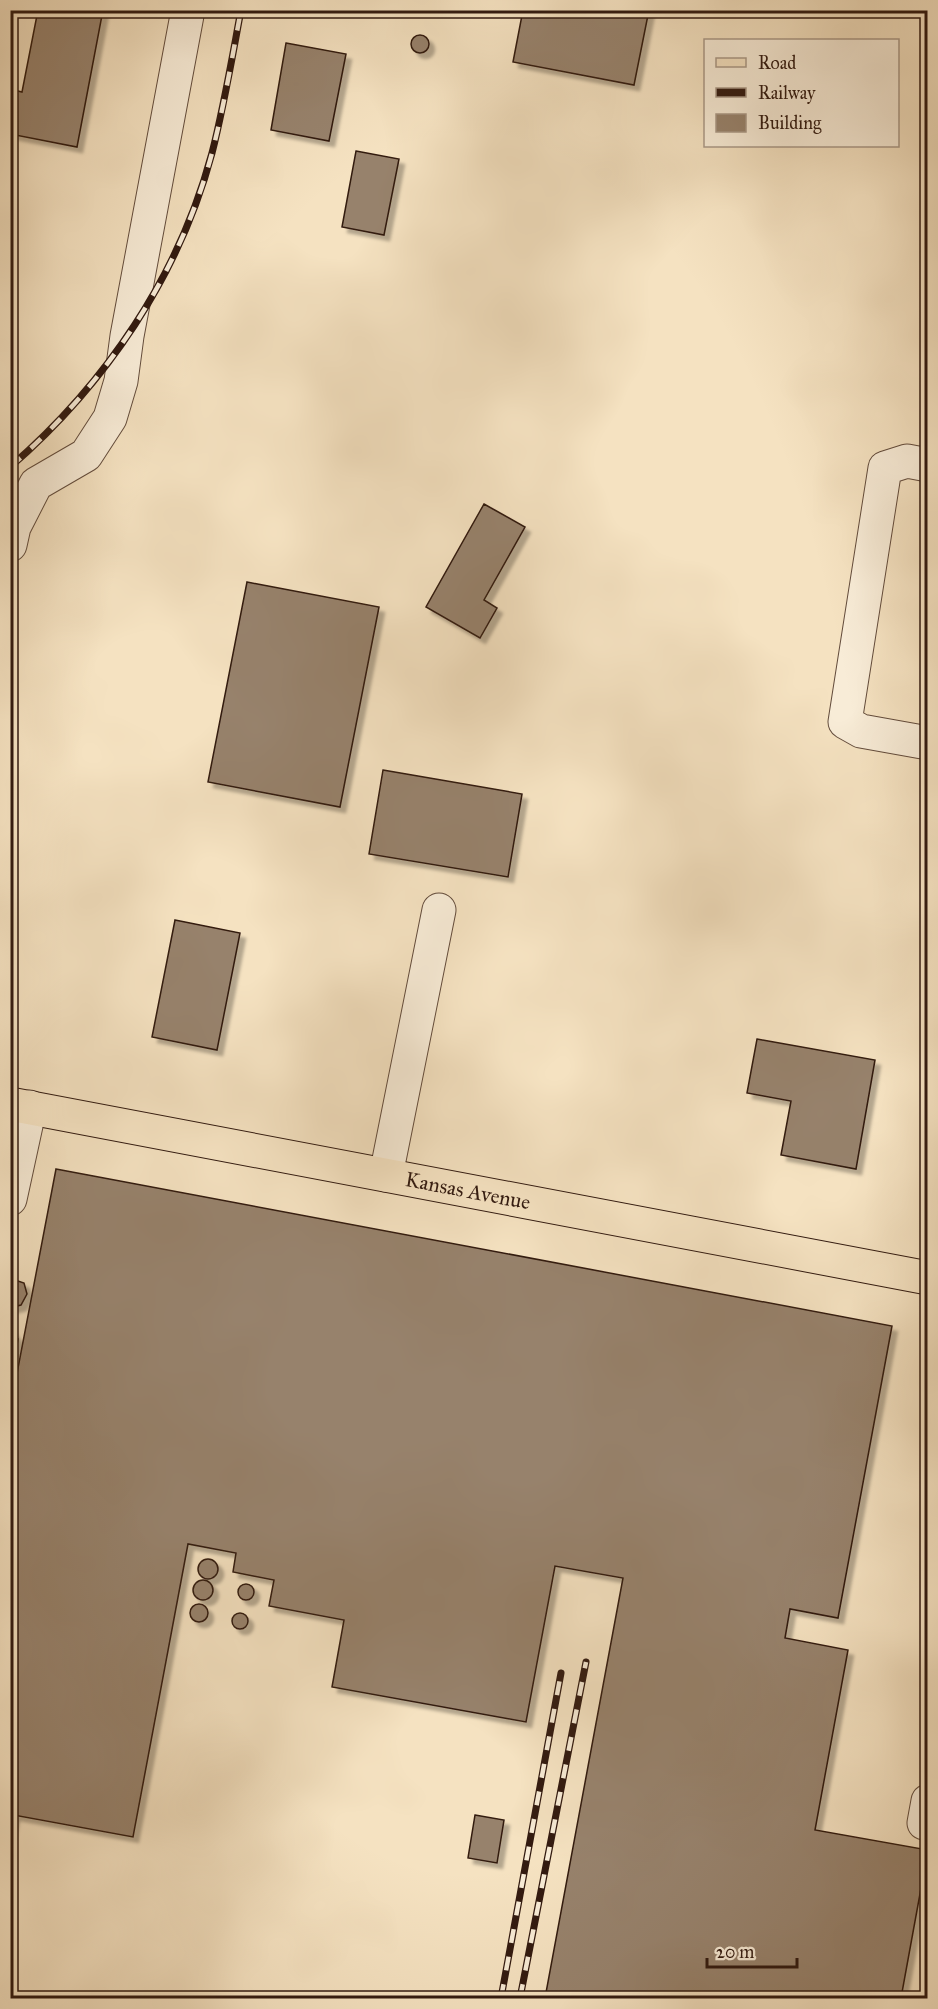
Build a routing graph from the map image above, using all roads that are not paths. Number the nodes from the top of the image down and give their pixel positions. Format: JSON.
{"nodes":[{"id":1,"x":188,"y":10,"type":"edge"},
{"id":2,"x":927,"y":465,"type":"edge"},
{"id":3,"x":10,"y":545,"type":"edge"},
{"id":4,"x":927,"y":743,"type":"edge"},
{"id":5,"x":439,"y":910,"type":"dead end"},
{"id":6,"x":20,"y":1106,"type":"edge"},
{"id":7,"x":386,"y":1175,"type":"junction"},
{"id":8,"x":10,"y":1199,"type":"edge"},
{"id":9,"x":927,"y":1278,"type":"edge"}],
"edges":[{"from":1,"to":3,"type":"lane"},
{"from":2,"to":4,"type":"lane"},
{"from":5,"to":7,"type":"lane"},
{"from":6,"to":7,"type":"main road","name":"Kansas Avenue"},
{"from":6,"to":8,"type":"lane"},
{"from":7,"to":9,"type":"main road","name":"Kansas Avenue"}]}
